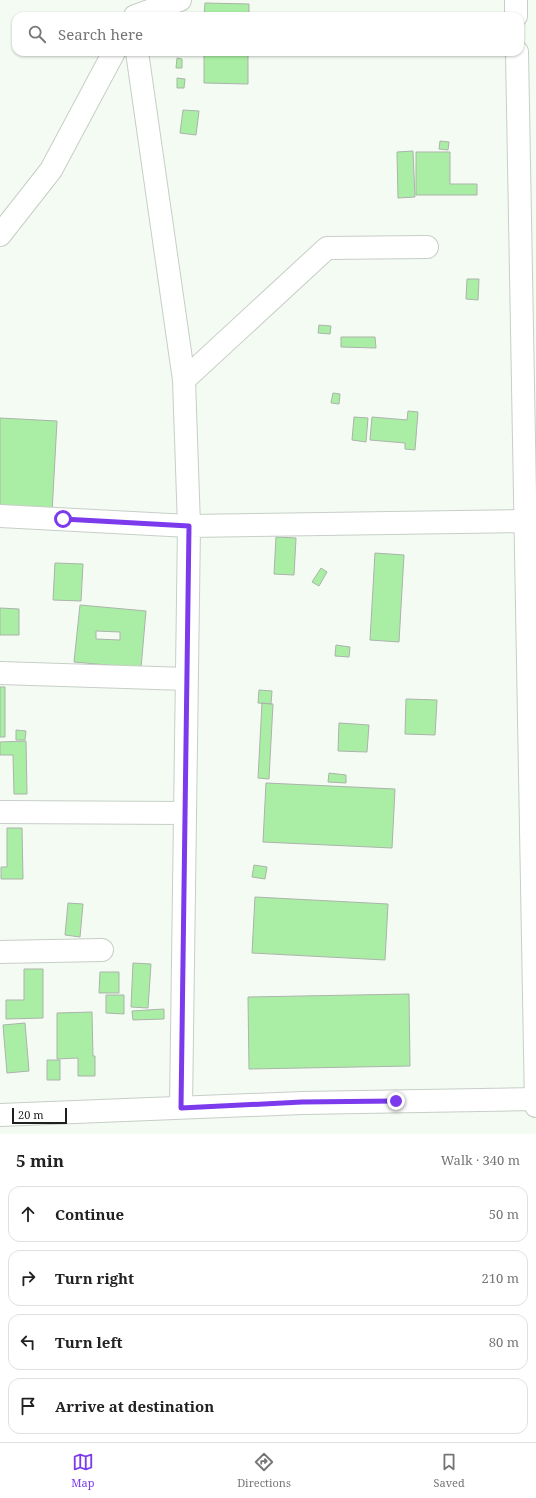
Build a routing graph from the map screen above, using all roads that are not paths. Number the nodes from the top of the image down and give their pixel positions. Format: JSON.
{"nodes":[{"id":1,"x":180,"y":0,"type":"edge"},
{"id":2,"x":516,"y":0,"type":"edge"},
{"id":3,"x":146,"y":12,"type":"edge"},
{"id":4,"x":516,"y":12,"type":"edge"},
{"id":5,"x":112,"y":56,"type":"edge"},
{"id":6,"x":138,"y":56,"type":"edge"},
{"id":7,"x":517,"y":56,"type":"edge"},
{"id":8,"x":0,"y":235,"type":"edge"},
{"id":9,"x":427,"y":248,"type":"dead end"},
{"id":10,"x":184,"y":380,"type":"junction"},
{"id":11,"x":0,"y":516,"type":"edge"},
{"id":12,"x":531,"y":524,"type":"edge"},
{"id":13,"x":189,"y":526,"type":"junction"},
{"id":14,"x":0,"y":673,"type":"edge"},
{"id":15,"x":187,"y":679,"type":"junction"},
{"id":16,"x":0,"y":812,"type":"edge"},
{"id":17,"x":185,"y":813,"type":"junction"},
{"id":18,"x":102,"y":950,"type":"dead end"},
{"id":19,"x":0,"y":952,"type":"edge"},
{"id":20,"x":536,"y":1099,"type":"edge"},
{"id":21,"x":536,"y":1106,"type":"edge"},
{"id":22,"x":181,"y":1108,"type":"junction"},
{"id":23,"x":0,"y":1115,"type":"edge"}],
"edges":[{"from":1,"to":3,"type":"street"},
{"from":2,"to":4,"type":"street"},
{"from":5,"to":8,"type":"street"},
{"from":6,"to":10,"type":"street"},
{"from":7,"to":12,"type":"street"},
{"from":9,"to":10,"type":"street"},
{"from":10,"to":13,"type":"street"},
{"from":11,"to":13,"type":"street"},
{"from":12,"to":13,"type":"street"},
{"from":12,"to":20,"type":"street"},
{"from":13,"to":15,"type":"street"},
{"from":14,"to":15,"type":"street"},
{"from":15,"to":17,"type":"street"},
{"from":16,"to":17,"type":"street"},
{"from":17,"to":22,"type":"street"},
{"from":18,"to":19,"type":"street"},
{"from":20,"to":21,"type":"street"},
{"from":20,"to":22,"type":"street"},
{"from":22,"to":23,"type":"street"}]}
